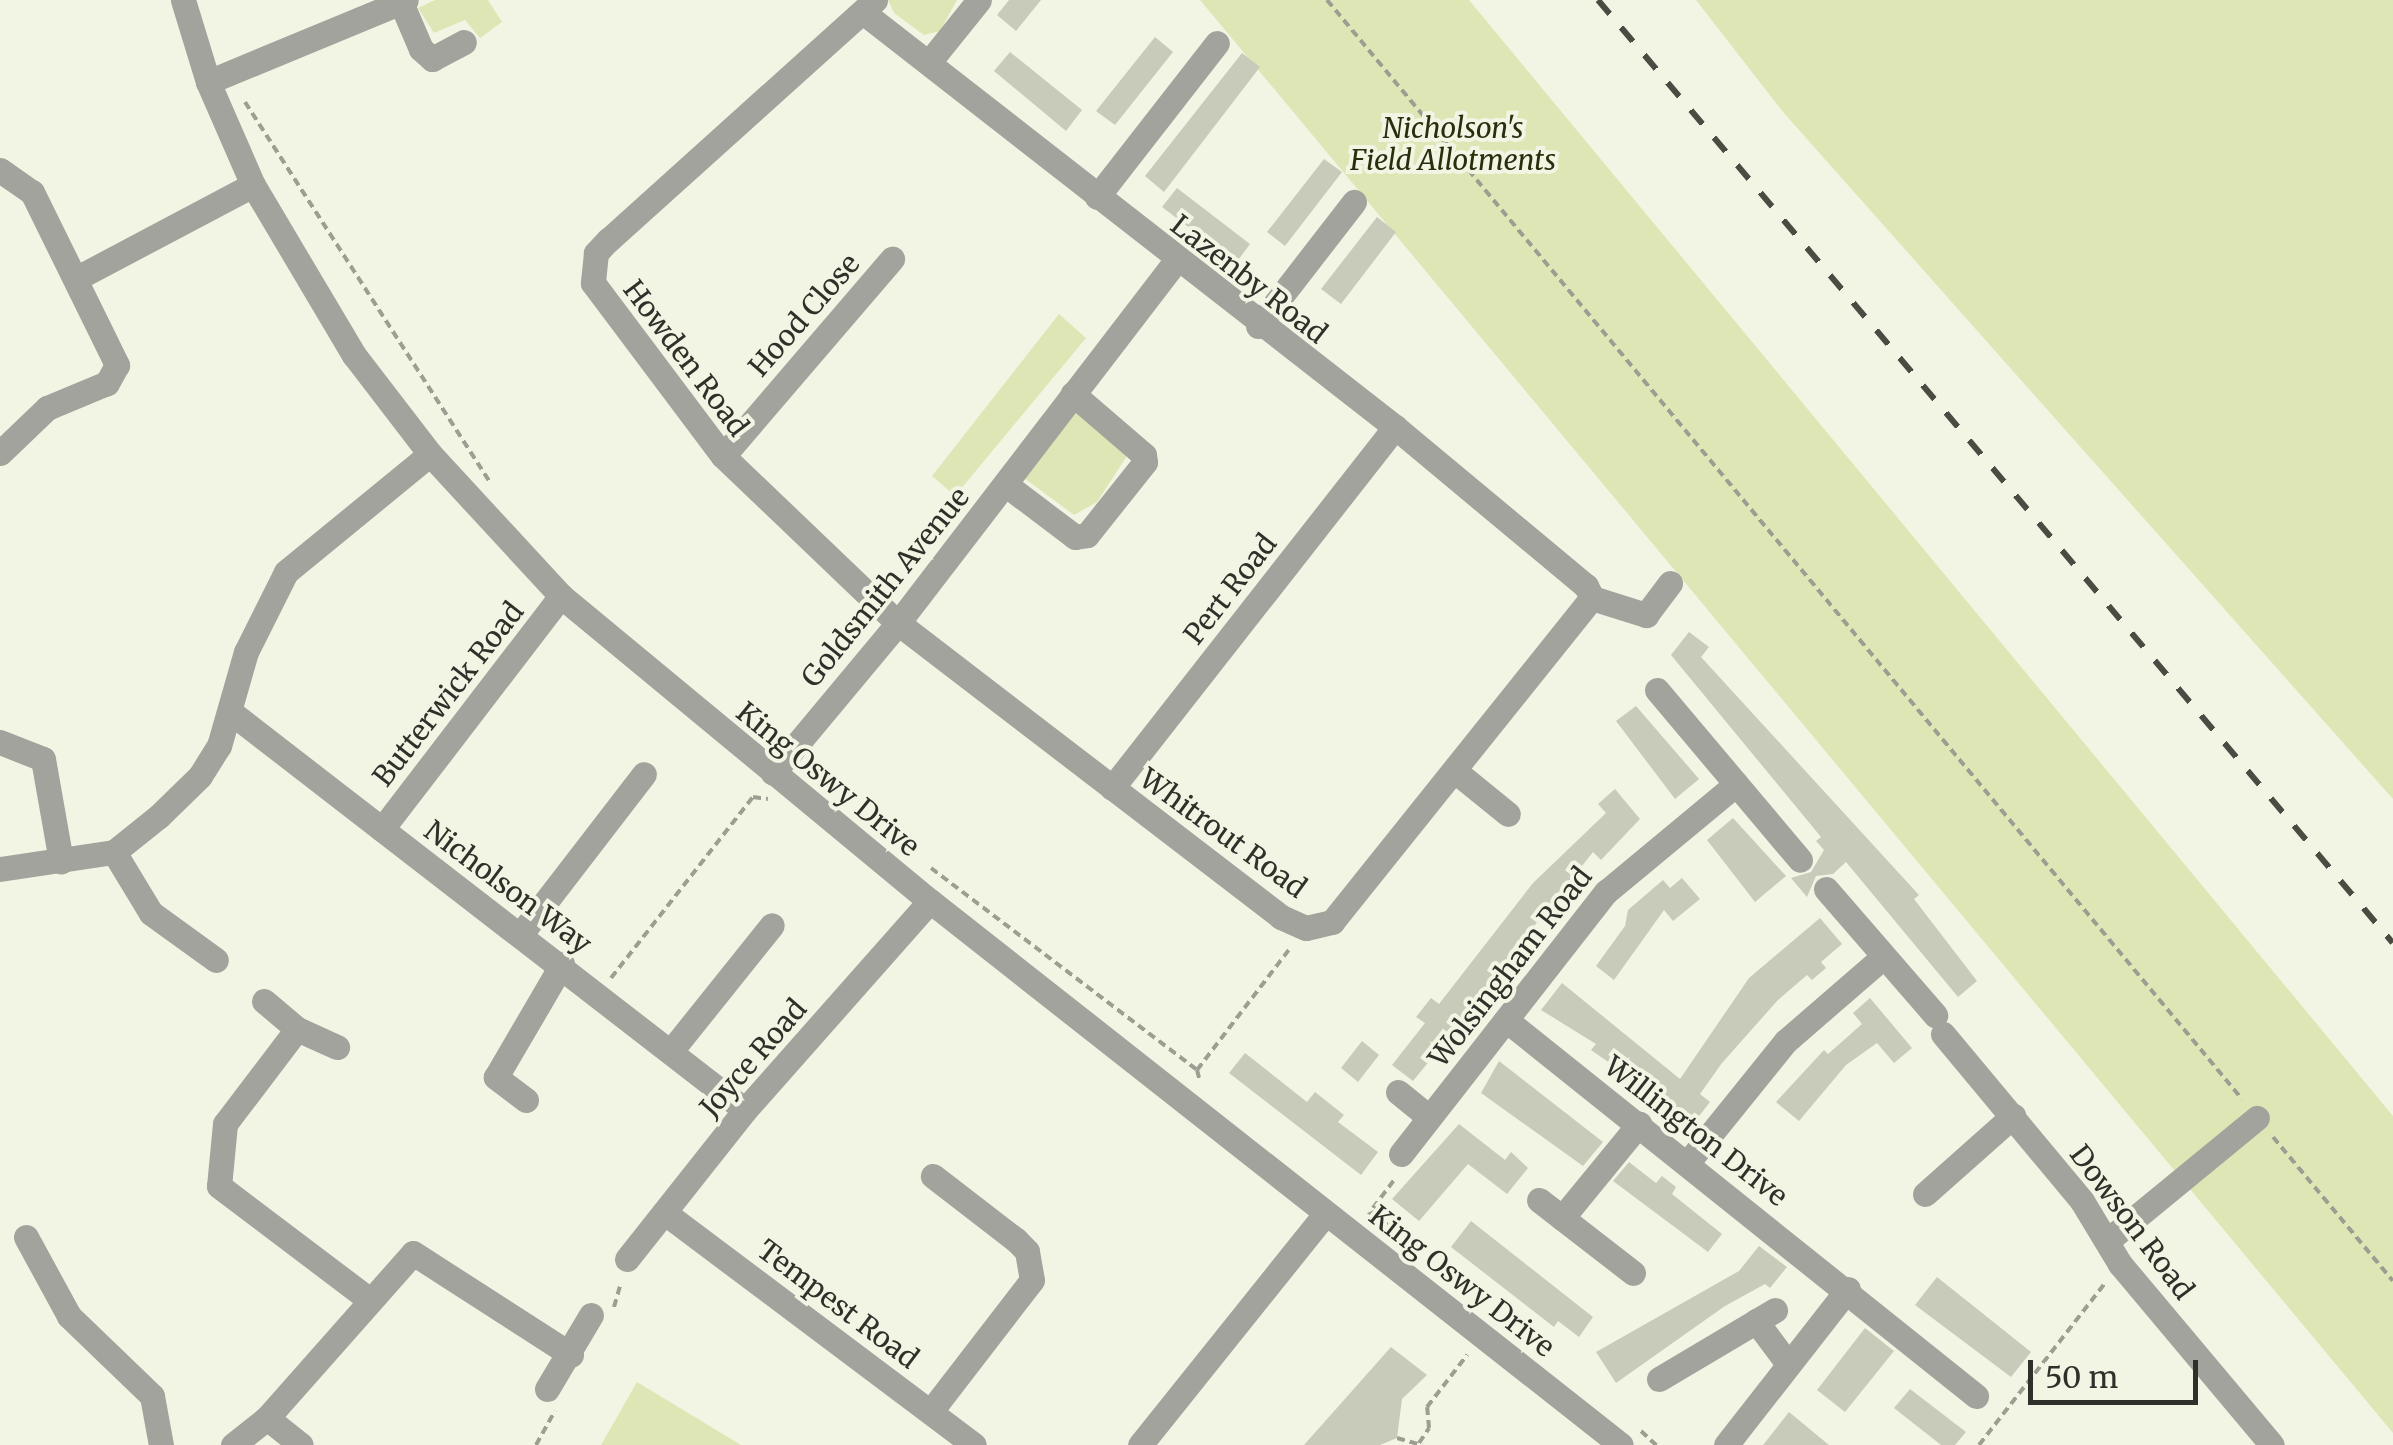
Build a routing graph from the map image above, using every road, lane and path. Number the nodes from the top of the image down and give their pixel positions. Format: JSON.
{"nodes":[{"id":1,"x":183,"y":0,"type":"edge"},
{"id":2,"x":979,"y":0,"type":"edge"},
{"id":3,"x":1327,"y":0,"type":"edge"},
{"id":4,"x":403,"y":1,"type":"edge"},
{"id":5,"x":869,"y":7,"type":"edge"},
{"id":6,"x":464,"y":42,"type":"dead end"},
{"id":7,"x":1218,"y":43,"type":"dead end"},
{"id":8,"x":930,"y":61,"type":"junction"},
{"id":9,"x":217,"y":78,"type":"junction"},
{"id":10,"x":0,"y":170,"type":"edge"},
{"id":11,"x":254,"y":185,"type":"junction"},
{"id":12,"x":1096,"y":197,"type":"junction"},
{"id":13,"x":1355,"y":202,"type":"dead end"},
{"id":14,"x":892,"y":258,"type":"dead end"},
{"id":15,"x":1176,"y":261,"type":"junction"},
{"id":16,"x":77,"y":278,"type":"junction"},
{"id":17,"x":1258,"y":326,"type":"junction"},
{"id":18,"x":1074,"y":394,"type":"junction"},
{"id":19,"x":1395,"y":427,"type":"junction"},
{"id":20,"x":0,"y":454,"type":"edge"},
{"id":21,"x":430,"y":454,"type":"junction"},
{"id":22,"x":723,"y":456,"type":"junction"},
{"id":23,"x":1005,"y":484,"type":"junction"},
{"id":24,"x":497,"y":492,"type":"dead end"},
{"id":25,"x":1670,"y":583,"type":"dead end"},
{"id":26,"x":561,"y":596,"type":"junction"},
{"id":27,"x":1592,"y":598,"type":"junction"},
{"id":28,"x":898,"y":623,"type":"junction"},
{"id":29,"x":1657,"y":690,"type":"dead end"},
{"id":30,"x":233,"y":714,"type":"junction"},
{"id":31,"x":0,"y":742,"type":"edge"},
{"id":32,"x":1455,"y":771,"type":"junction"},
{"id":33,"x":772,"y":773,"type":"junction"},
{"id":34,"x":644,"y":774,"type":"dead end"},
{"id":35,"x":1736,"y":784,"type":"junction"},
{"id":36,"x":1112,"y":788,"type":"junction"},
{"id":37,"x":780,"y":801,"type":"dead end"},
{"id":38,"x":1508,"y":814,"type":"dead end"},
{"id":39,"x":382,"y":828,"type":"junction"},
{"id":40,"x":114,"y":852,"type":"junction"},
{"id":41,"x":61,"y":860,"type":"junction"},
{"id":42,"x":920,"y":860,"type":"dead end"},
{"id":43,"x":1800,"y":860,"type":"dead end"},
{"id":44,"x":0,"y":868,"type":"edge"},
{"id":45,"x":1826,"y":890,"type":"dead end"},
{"id":46,"x":930,"y":901,"type":"junction"},
{"id":47,"x":772,"y":925,"type":"dead end"},
{"id":48,"x":1306,"y":928,"type":"junction"},
{"id":49,"x":520,"y":936,"type":"junction"},
{"id":50,"x":1883,"y":957,"type":"junction"},
{"id":51,"x":216,"y":960,"type":"dead end"},
{"id":52,"x":562,"y":964,"type":"junction"},
{"id":53,"x":598,"y":993,"type":"junction"},
{"id":54,"x":264,"y":1002,"type":"dead end"},
{"id":55,"x":1506,"y":1020,"type":"junction"},
{"id":56,"x":298,"y":1029,"type":"junction"},
{"id":57,"x":337,"y":1047,"type":"dead end"},
{"id":58,"x":671,"y":1051,"type":"junction"},
{"id":59,"x":1398,"y":1092,"type":"dead end"},
{"id":60,"x":526,"y":1100,"type":"dead end"},
{"id":61,"x":745,"y":1110,"type":"junction"},
{"id":62,"x":2014,"y":1116,"type":"junction"},
{"id":63,"x":1430,"y":1117,"type":"junction"},
{"id":64,"x":2257,"y":1118,"type":"junction"},
{"id":65,"x":1639,"y":1124,"type":"junction"},
{"id":66,"x":1403,"y":1160,"type":"joint"},
{"id":67,"x":1689,"y":1161,"type":"junction"},
{"id":68,"x":933,"y":1176,"type":"dead end"},
{"id":69,"x":1925,"y":1194,"type":"dead end"},
{"id":70,"x":1539,"y":1200,"type":"dead end"},
{"id":71,"x":1373,"y":1208,"type":"dead end"},
{"id":72,"x":665,"y":1213,"type":"junction"},
{"id":73,"x":1326,"y":1213,"type":"junction"},
{"id":74,"x":1562,"y":1218,"type":"junction"},
{"id":75,"x":26,"y":1236,"type":"dead end"},
{"id":76,"x":2114,"y":1253,"type":"junction"},
{"id":77,"x":627,"y":1259,"type":"dead end"},
{"id":78,"x":1633,"y":1274,"type":"dead end"},
{"id":79,"x":2393,"y":1281,"type":"edge"},
{"id":80,"x":1848,"y":1289,"type":"junction"},
{"id":81,"x":370,"y":1300,"type":"junction"},
{"id":82,"x":591,"y":1315,"type":"dead end"},
{"id":83,"x":1474,"y":1346,"type":"dead end"},
{"id":84,"x":572,"y":1355,"type":"junction"},
{"id":85,"x":1788,"y":1364,"type":"junction"},
{"id":86,"x":1660,"y":1379,"type":"dead end"},
{"id":87,"x":547,"y":1390,"type":"dead end"},
{"id":88,"x":1976,"y":1396,"type":"dead end"},
{"id":89,"x":931,"y":1411,"type":"junction"},
{"id":90,"x":267,"y":1418,"type":"junction"},
{"id":91,"x":1628,"y":1435,"type":"edge"},
{"id":92,"x":1396,"y":1438,"type":"dead end"},
{"id":93,"x":1733,"y":1442,"type":"edge"},
{"id":94,"x":1420,"y":1444,"type":"edge"},
{"id":95,"x":161,"y":1445,"type":"edge"},
{"id":96,"x":234,"y":1445,"type":"edge"},
{"id":97,"x":301,"y":1445,"type":"edge"},
{"id":98,"x":974,"y":1445,"type":"edge"},
{"id":99,"x":1140,"y":1445,"type":"edge"},
{"id":100,"x":1656,"y":1445,"type":"edge"},
{"id":101,"x":1979,"y":1445,"type":"edge"},
{"id":102,"x":2272,"y":1445,"type":"edge"}],
"edges":[{"from":1,"to":9,"type":"street","name":"King Oswy Drive"},
{"from":2,"to":8,"type":"street"},
{"from":3,"to":64,"type":"path"},
{"from":4,"to":6,"type":"street"},
{"from":4,"to":9,"type":"street"},
{"from":5,"to":8,"type":"street","name":"Lazenby Road"},
{"from":5,"to":22,"type":"street","name":"Howden Road"},
{"from":7,"to":12,"type":"street"},
{"from":8,"to":12,"type":"street","name":"Lazenby Road"},
{"from":9,"to":11,"type":"street","name":"King Oswy Drive"},
{"from":9,"to":24,"type":"path"},
{"from":10,"to":16,"type":"street"},
{"from":11,"to":16,"type":"street"},
{"from":11,"to":21,"type":"street","name":"King Oswy Drive"},
{"from":12,"to":15,"type":"street","name":"Lazenby Road"},
{"from":13,"to":17,"type":"street"},
{"from":14,"to":22,"type":"street","name":"Hood Close"},
{"from":15,"to":17,"type":"street","name":"Lazenby Road"},
{"from":15,"to":18,"type":"street","name":"Goldsmith Avenue"},
{"from":16,"to":20,"type":"street"},
{"from":17,"to":19,"type":"street","name":"Lazenby Road"},
{"from":18,"to":23,"type":"street","name":"Goldsmith Avenue"},
{"from":18,"to":23,"type":"street","name":"Goldsmith Avenue"},
{"from":19,"to":27,"type":"street","name":"Lazenby Road"},
{"from":19,"to":36,"type":"street","name":"Pert Road"},
{"from":21,"to":26,"type":"street","name":"King Oswy Drive"},
{"from":21,"to":30,"type":"street"},
{"from":22,"to":28,"type":"street","name":"Howden Road"},
{"from":23,"to":28,"type":"street","name":"Goldsmith Avenue"},
{"from":25,"to":27,"type":"street"},
{"from":26,"to":33,"type":"street","name":"King Oswy Drive"},
{"from":26,"to":39,"type":"street","name":"Butterwick Road"},
{"from":27,"to":32,"type":"street","name":"Whitrout Road"},
{"from":28,"to":33,"type":"street","name":"Goldsmith Avenue"},
{"from":28,"to":36,"type":"street","name":"Whitrout Road"},
{"from":29,"to":35,"type":"street"},
{"from":30,"to":39,"type":"street","name":"Nicholson Way"},
{"from":30,"to":40,"type":"street"},
{"from":31,"to":41,"type":"street"},
{"from":32,"to":38,"type":"street"},
{"from":32,"to":48,"type":"street","name":"Whitrout Road"},
{"from":33,"to":46,"type":"street","name":"King Oswy Drive"},
{"from":34,"to":49,"type":"street"},
{"from":35,"to":43,"type":"street"},
{"from":35,"to":55,"type":"street","name":"Wolsingham Road"},
{"from":36,"to":48,"type":"street","name":"Whitrout Road"},
{"from":37,"to":53,"type":"path"},
{"from":39,"to":49,"type":"street","name":"Nicholson Way"},
{"from":40,"to":41,"type":"street"},
{"from":40,"to":51,"type":"street"},
{"from":41,"to":44,"type":"street"},
{"from":42,"to":48,"type":"path"},
{"from":45,"to":50,"type":"street","name":"Dowson Road"},
{"from":46,"to":61,"type":"street","name":"Joyce Road"},
{"from":46,"to":73,"type":"street","name":"King Oswy Drive"},
{"from":47,"to":58,"type":"street"},
{"from":49,"to":52,"type":"street","name":"Nicholson Way"},
{"from":50,"to":62,"type":"street","name":"Dowson Road"},
{"from":50,"to":67,"type":"street"},
{"from":52,"to":53,"type":"street","name":"Nicholson Way"},
{"from":52,"to":60,"type":"street"},
{"from":53,"to":58,"type":"street","name":"Nicholson Way"},
{"from":54,"to":56,"type":"street"},
{"from":55,"to":63,"type":"street","name":"Wolsingham Road"},
{"from":55,"to":65,"type":"street","name":"Willington Drive"},
{"from":56,"to":57,"type":"street"},
{"from":56,"to":81,"type":"street"},
{"from":58,"to":61,"type":"street","name":"Nicholson Way"},
{"from":59,"to":63,"type":"street"},
{"from":61,"to":72,"type":"street","name":"Joyce Road"},
{"from":62,"to":69,"type":"street"},
{"from":62,"to":76,"type":"street","name":"Dowson Road"},
{"from":63,"to":66,"type":"street","name":"Wolsingham Road"},
{"from":64,"to":76,"type":"street"},
{"from":64,"to":79,"type":"path"},
{"from":65,"to":67,"type":"street","name":"Willington Drive"},
{"from":65,"to":74,"type":"street"},
{"from":66,"to":71,"type":"path"},
{"from":67,"to":80,"type":"street","name":"Willington Drive"},
{"from":68,"to":89,"type":"street"},
{"from":70,"to":74,"type":"street"},
{"from":72,"to":77,"type":"street","name":"Joyce Road"},
{"from":72,"to":89,"type":"street","name":"Tempest Road"},
{"from":73,"to":91,"type":"street","name":"King Oswy Drive"},
{"from":73,"to":99,"type":"street"},
{"from":74,"to":78,"type":"street"},
{"from":75,"to":95,"type":"street"},
{"from":76,"to":101,"type":"path"},
{"from":76,"to":102,"type":"street","name":"Dowson Road"},
{"from":80,"to":85,"type":"street"},
{"from":80,"to":88,"type":"street","name":"Willington Drive"},
{"from":81,"to":84,"type":"street"},
{"from":81,"to":90,"type":"street"},
{"from":82,"to":84,"type":"street"},
{"from":83,"to":94,"type":"path"},
{"from":84,"to":87,"type":"street"},
{"from":85,"to":86,"type":"street"},
{"from":85,"to":93,"type":"street"},
{"from":89,"to":98,"type":"street","name":"Tempest Road"},
{"from":90,"to":96,"type":"street"},
{"from":90,"to":97,"type":"street"},
{"from":91,"to":100,"type":"path"},
{"from":92,"to":94,"type":"path"}]}
